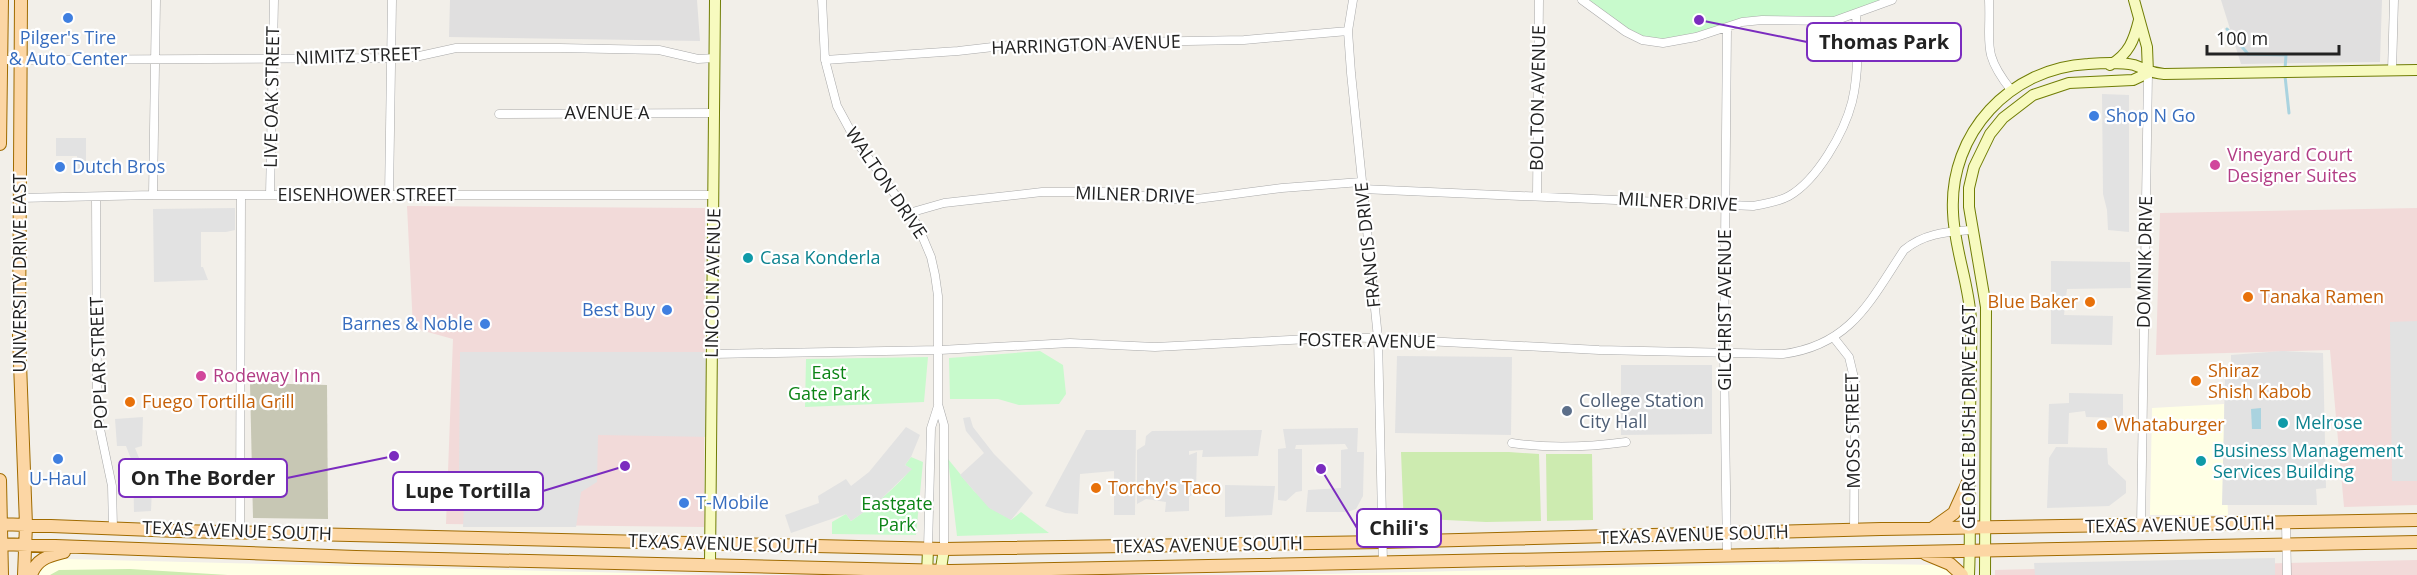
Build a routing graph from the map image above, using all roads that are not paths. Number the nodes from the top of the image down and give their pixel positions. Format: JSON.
{"nodes":[{"id":1,"x":2,"y":0,"type":"edge"},
{"id":2,"x":21,"y":0,"type":"edge"},
{"id":3,"x":156,"y":0,"type":"edge"},
{"id":4,"x":274,"y":0,"type":"edge"},
{"id":5,"x":392,"y":0,"type":"edge"},
{"id":6,"x":716,"y":0,"type":"edge"},
{"id":7,"x":822,"y":0,"type":"edge"},
{"id":8,"x":1353,"y":0,"type":"edge"},
{"id":9,"x":1539,"y":0,"type":"edge"},
{"id":10,"x":1582,"y":0,"type":"edge"},
{"id":11,"x":1892,"y":0,"type":"edge"},
{"id":12,"x":1989,"y":0,"type":"edge"},
{"id":13,"x":2134,"y":0,"type":"edge"},
{"id":14,"x":2394,"y":0,"type":"edge"},
{"id":15,"x":1856,"y":14,"type":"junction"},
{"id":16,"x":2139,"y":20,"type":"junction"},
{"id":17,"x":1727,"y":28,"type":"junction"},
{"id":18,"x":1348,"y":31,"type":"junction"},
{"id":19,"x":392,"y":58,"type":"junction"},
{"id":20,"x":715,"y":58,"type":"junction"},
{"id":21,"x":156,"y":59,"type":"junction"},
{"id":22,"x":273,"y":59,"type":"junction"},
{"id":23,"x":1,"y":60,"type":"edge"},
{"id":24,"x":21,"y":60,"type":"junction"},
{"id":25,"x":825,"y":60,"type":"junction"},
{"id":26,"x":2110,"y":64,"type":"junction"},
{"id":27,"x":2417,"y":70,"type":"edge"},
{"id":28,"x":2392,"y":71,"type":"junction"},
{"id":29,"x":2148,"y":73,"type":"junction"},
{"id":30,"x":2011,"y":90,"type":"junction"},
{"id":31,"x":715,"y":113,"type":"junction"},
{"id":32,"x":499,"y":114,"type":"dead end"},
{"id":33,"x":0,"y":144,"type":"edge"},
{"id":34,"x":1362,"y":185,"type":"junction"},
{"id":35,"x":153,"y":195,"type":"junction"},
{"id":36,"x":241,"y":195,"type":"junction"},
{"id":37,"x":270,"y":195,"type":"junction"},
{"id":38,"x":714,"y":195,"type":"junction"},
{"id":39,"x":1537,"y":195,"type":"junction"},
{"id":40,"x":388,"y":196,"type":"junction"},
{"id":41,"x":96,"y":197,"type":"junction"},
{"id":42,"x":19,"y":198,"type":"junction"},
{"id":43,"x":1725,"y":205,"type":"junction"},
{"id":44,"x":909,"y":213,"type":"junction"},
{"id":45,"x":1971,"y":230,"type":"junction"},
{"id":46,"x":1955,"y":232,"type":"junction"},
{"id":47,"x":1378,"y":338,"type":"junction"},
{"id":48,"x":1834,"y":338,"type":"junction"},
{"id":49,"x":939,"y":350,"type":"junction"},
{"id":50,"x":713,"y":354,"type":"junction"},
{"id":51,"x":1724,"y":354,"type":"junction"},
{"id":52,"x":938,"y":404,"type":"junction"},
{"id":53,"x":1626,"y":442,"type":"dead end"},
{"id":54,"x":1512,"y":443,"type":"dead end"},
{"id":55,"x":0,"y":480,"type":"edge"},
{"id":56,"x":1969,"y":480,"type":"junction"},
{"id":57,"x":2417,"y":520,"type":"edge"},
{"id":58,"x":2286,"y":523,"type":"junction"},
{"id":59,"x":1,"y":524,"type":"edge"},
{"id":60,"x":26,"y":525,"type":"junction"},
{"id":61,"x":2141,"y":526,"type":"junction"},
{"id":62,"x":113,"y":528,"type":"junction"},
{"id":63,"x":1969,"y":528,"type":"junction"},
{"id":64,"x":1986,"y":528,"type":"junction"},
{"id":65,"x":1932,"y":529,"type":"junction"},
{"id":66,"x":1854,"y":530,"type":"junction"},
{"id":67,"x":240,"y":532,"type":"junction"},
{"id":68,"x":1727,"y":534,"type":"junction"},
{"id":69,"x":457,"y":536,"type":"junction"},
{"id":70,"x":1382,"y":542,"type":"junction"},
{"id":71,"x":2417,"y":542,"type":"edge"},
{"id":72,"x":710,"y":543,"type":"junction"},
{"id":73,"x":1,"y":544,"type":"edge"},
{"id":74,"x":1193,"y":545,"type":"junction"},
{"id":75,"x":2286,"y":545,"type":"junction"},
{"id":76,"x":25,"y":546,"type":"junction"},
{"id":77,"x":80,"y":548,"type":"junction"},
{"id":78,"x":928,"y":549,"type":"junction"},
{"id":79,"x":944,"y":549,"type":"junction"},
{"id":80,"x":1970,"y":550,"type":"junction"},
{"id":81,"x":1987,"y":550,"type":"junction"},
{"id":82,"x":1919,"y":552,"type":"junction"},
{"id":83,"x":1726,"y":555,"type":"junction"},
{"id":84,"x":457,"y":559,"type":"junction"},
{"id":85,"x":1383,"y":563,"type":"junction"},
{"id":86,"x":710,"y":565,"type":"junction"},
{"id":87,"x":1192,"y":567,"type":"junction"},
{"id":88,"x":801,"y":568,"type":"junction"},
{"id":89,"x":927,"y":573,"type":"edge"},
{"id":90,"x":940,"y":573,"type":"edge"},
{"id":91,"x":1059,"y":573,"type":"edge"},
{"id":92,"x":2,"y":575,"type":"edge"},
{"id":93,"x":24,"y":575,"type":"edge"},
{"id":94,"x":31,"y":575,"type":"edge"},
{"id":95,"x":815,"y":575,"type":"edge"},
{"id":96,"x":1962,"y":575,"type":"edge"},
{"id":97,"x":1969,"y":575,"type":"edge"},
{"id":98,"x":1985,"y":575,"type":"edge"},
{"id":99,"x":2287,"y":575,"type":"edge"}],
"edges":[{"from":1,"to":23,"type":"main road"},
{"from":2,"to":24,"type":"main road","name":"UNIVERSITY DRIVE EAST"},
{"from":3,"to":21,"type":"street"},
{"from":4,"to":22,"type":"street","name":"LIVE OAK STREET"},
{"from":5,"to":19,"type":"street"},
{"from":6,"to":20,"type":"street","name":"LINCOLN AVENUE"},
{"from":7,"to":25,"type":"street","name":"WALTON DRIVE"},
{"from":8,"to":18,"type":"street","name":"FRANCIS DRIVE"},
{"from":9,"to":39,"type":"street","name":"BOLTON AVENUE"},
{"from":10,"to":17,"type":"street"},
{"from":11,"to":15,"type":"street"},
{"from":12,"to":30,"type":"street"},
{"from":13,"to":16,"type":"street","name":"DOMINIK DRIVE"},
{"from":14,"to":28,"type":"street"},
{"from":15,"to":17,"type":"street"},
{"from":15,"to":43,"type":"street","name":"MILNER DRIVE"},
{"from":16,"to":26,"type":"street"},
{"from":16,"to":29,"type":"street","name":"DOMINIK DRIVE"},
{"from":17,"to":43,"type":"street","name":"GILCHRIST AVENUE"},
{"from":18,"to":25,"type":"street","name":"HARRINGTON AVENUE"},
{"from":18,"to":34,"type":"street","name":"FRANCIS DRIVE"},
{"from":19,"to":20,"type":"street","name":"NIMITZ STREET"},
{"from":19,"to":22,"type":"street","name":"NIMITZ STREET"},
{"from":19,"to":40,"type":"street"},
{"from":20,"to":31,"type":"street","name":"LINCOLN AVENUE"},
{"from":21,"to":22,"type":"street","name":"NIMITZ STREET"},
{"from":21,"to":24,"type":"street","name":"NIMITZ STREET"},
{"from":21,"to":35,"type":"street"},
{"from":22,"to":37,"type":"street","name":"LIVE OAK STREET"},
{"from":23,"to":24,"type":"street","name":"NIMITZ STREET"},
{"from":23,"to":33,"type":"main road"},
{"from":24,"to":42,"type":"main road","name":"UNIVERSITY DRIVE EAST"},
{"from":25,"to":44,"type":"street","name":"WALTON DRIVE"},
{"from":26,"to":29,"type":"street","name":"GEORGE BUSH DRIVE EAST"},
{"from":26,"to":30,"type":"street","name":"GEORGE BUSH DRIVE EAST"},
{"from":27,"to":28,"type":"street","name":"GEORGE BUSH DRIVE EAST"},
{"from":28,"to":29,"type":"street","name":"GEORGE BUSH DRIVE EAST"},
{"from":29,"to":45,"type":"street","name":"GEORGE BUSH DRIVE EAST"},
{"from":29,"to":61,"type":"street","name":"DOMINIK DRIVE"},
{"from":30,"to":46,"type":"street","name":"GEORGE BUSH DRIVE EAST"},
{"from":31,"to":32,"type":"street","name":"AVENUE A"},
{"from":31,"to":38,"type":"street","name":"LINCOLN AVENUE"},
{"from":34,"to":39,"type":"street","name":"MILNER DRIVE"},
{"from":34,"to":44,"type":"street","name":"MILNER DRIVE"},
{"from":34,"to":47,"type":"street","name":"FRANCIS DRIVE"},
{"from":35,"to":36,"type":"street","name":"EISENHOWER STREET"},
{"from":35,"to":41,"type":"street","name":"EISENHOWER STREET"},
{"from":36,"to":37,"type":"street","name":"EISENHOWER STREET"},
{"from":36,"to":67,"type":"street"},
{"from":37,"to":40,"type":"street","name":"EISENHOWER STREET"},
{"from":38,"to":40,"type":"street","name":"EISENHOWER STREET"},
{"from":38,"to":50,"type":"street","name":"LINCOLN AVENUE"},
{"from":39,"to":43,"type":"street","name":"MILNER DRIVE"},
{"from":41,"to":42,"type":"street","name":"EISENHOWER STREET"},
{"from":41,"to":62,"type":"street","name":"POPLAR STREET"},
{"from":42,"to":60,"type":"main road","name":"UNIVERSITY DRIVE EAST"},
{"from":43,"to":51,"type":"street","name":"GILCHRIST AVENUE"},
{"from":44,"to":49,"type":"street","name":"WALTON DRIVE"},
{"from":45,"to":46,"type":"street","name":"FOSTER AVENUE"},
{"from":45,"to":64,"type":"street","name":"GEORGE BUSH DRIVE EAST"},
{"from":46,"to":48,"type":"street","name":"FOSTER AVENUE"},
{"from":46,"to":56,"type":"street","name":"GEORGE BUSH DRIVE EAST"},
{"from":47,"to":49,"type":"street","name":"FOSTER AVENUE"},
{"from":47,"to":51,"type":"street","name":"FOSTER AVENUE"},
{"from":47,"to":70,"type":"street","name":"FRANCIS DRIVE"},
{"from":48,"to":51,"type":"street","name":"FOSTER AVENUE"},
{"from":48,"to":66,"type":"street","name":"MOSS STREET"},
{"from":49,"to":50,"type":"street","name":"FOSTER AVENUE"},
{"from":49,"to":52,"type":"street","name":"WALTON DRIVE"},
{"from":50,"to":72,"type":"street","name":"LINCOLN AVENUE"},
{"from":51,"to":68,"type":"street","name":"GILCHRIST AVENUE"},
{"from":52,"to":78,"type":"street","name":"WALTON DRIVE"},
{"from":52,"to":79,"type":"street","name":"WALTON DRIVE"},
{"from":53,"to":54,"type":"street"},
{"from":55,"to":59,"type":"main road"},
{"from":56,"to":63,"type":"street","name":"GEORGE BUSH DRIVE EAST"},
{"from":56,"to":65,"type":"main road"},
{"from":57,"to":58,"type":"main road","name":"TEXAS AVENUE SOUTH"},
{"from":58,"to":61,"type":"main road","name":"TEXAS AVENUE SOUTH"},
{"from":58,"to":75,"type":"street"},
{"from":59,"to":60,"type":"main road","name":"TEXAS AVENUE SOUTH"},
{"from":59,"to":73,"type":"main road"},
{"from":60,"to":62,"type":"main road","name":"TEXAS AVENUE SOUTH"},
{"from":60,"to":76,"type":"main road","name":"UNIVERSITY DRIVE EAST"},
{"from":61,"to":64,"type":"main road","name":"TEXAS AVENUE SOUTH"},
{"from":62,"to":67,"type":"main road","name":"TEXAS AVENUE SOUTH"},
{"from":63,"to":64,"type":"main road","name":"TEXAS AVENUE SOUTH"},
{"from":63,"to":65,"type":"main road","name":"TEXAS AVENUE SOUTH"},
{"from":63,"to":80,"type":"street","name":"GEORGE BUSH DRIVE EAST"},
{"from":64,"to":81,"type":"street","name":"GEORGE BUSH DRIVE EAST"},
{"from":65,"to":66,"type":"main road","name":"TEXAS AVENUE SOUTH"},
{"from":66,"to":68,"type":"main road","name":"TEXAS AVENUE SOUTH"},
{"from":67,"to":69,"type":"main road","name":"TEXAS AVENUE SOUTH"},
{"from":68,"to":70,"type":"main road","name":"TEXAS AVENUE SOUTH"},
{"from":68,"to":83,"type":"street","name":"GILCHRIST AVENUE"},
{"from":69,"to":72,"type":"main road","name":"TEXAS AVENUE SOUTH"},
{"from":69,"to":84,"type":"main road"},
{"from":70,"to":74,"type":"main road","name":"TEXAS AVENUE SOUTH"},
{"from":70,"to":85,"type":"street","name":"FRANCIS DRIVE"},
{"from":71,"to":75,"type":"main road","name":"TEXAS AVENUE SOUTH"},
{"from":72,"to":78,"type":"main road","name":"TEXAS AVENUE SOUTH"},
{"from":72,"to":86,"type":"street","name":"LINCOLN AVENUE"},
{"from":73,"to":76,"type":"main road","name":"TEXAS AVENUE SOUTH"},
{"from":73,"to":92,"type":"main road"},
{"from":74,"to":79,"type":"main road","name":"TEXAS AVENUE SOUTH"},
{"from":74,"to":87,"type":"main road"},
{"from":75,"to":81,"type":"main road","name":"TEXAS AVENUE SOUTH"},
{"from":75,"to":99,"type":"street"},
{"from":76,"to":77,"type":"main road","name":"TEXAS AVENUE SOUTH"},
{"from":76,"to":93,"type":"main road","name":"UNIVERSITY DRIVE EAST"},
{"from":77,"to":84,"type":"main road","name":"TEXAS AVENUE SOUTH"},
{"from":77,"to":94,"type":"main road"},
{"from":78,"to":79,"type":"main road","name":"TEXAS AVENUE SOUTH"},
{"from":78,"to":89,"type":"street"},
{"from":79,"to":90,"type":"street"},
{"from":80,"to":81,"type":"main road","name":"TEXAS AVENUE SOUTH"},
{"from":80,"to":82,"type":"main road","name":"TEXAS AVENUE SOUTH"},
{"from":80,"to":97,"type":"street","name":"GEORGE BUSH DRIVE EAST"},
{"from":81,"to":98,"type":"street","name":"GEORGE BUSH DRIVE EAST"},
{"from":82,"to":83,"type":"main road","name":"TEXAS AVENUE SOUTH"},
{"from":82,"to":96,"type":"main road"},
{"from":83,"to":85,"type":"main road","name":"TEXAS AVENUE SOUTH"},
{"from":84,"to":86,"type":"main road","name":"TEXAS AVENUE SOUTH"},
{"from":85,"to":87,"type":"main road","name":"TEXAS AVENUE SOUTH"},
{"from":86,"to":88,"type":"main road","name":"TEXAS AVENUE SOUTH"},
{"from":87,"to":91,"type":"main road","name":"TEXAS AVENUE SOUTH"},
{"from":88,"to":89,"type":"main road","name":"TEXAS AVENUE SOUTH"},
{"from":88,"to":95,"type":"main road"},
{"from":89,"to":90,"type":"main road","name":"TEXAS AVENUE SOUTH"},
{"from":90,"to":91,"type":"main road","name":"TEXAS AVENUE SOUTH"}]}
